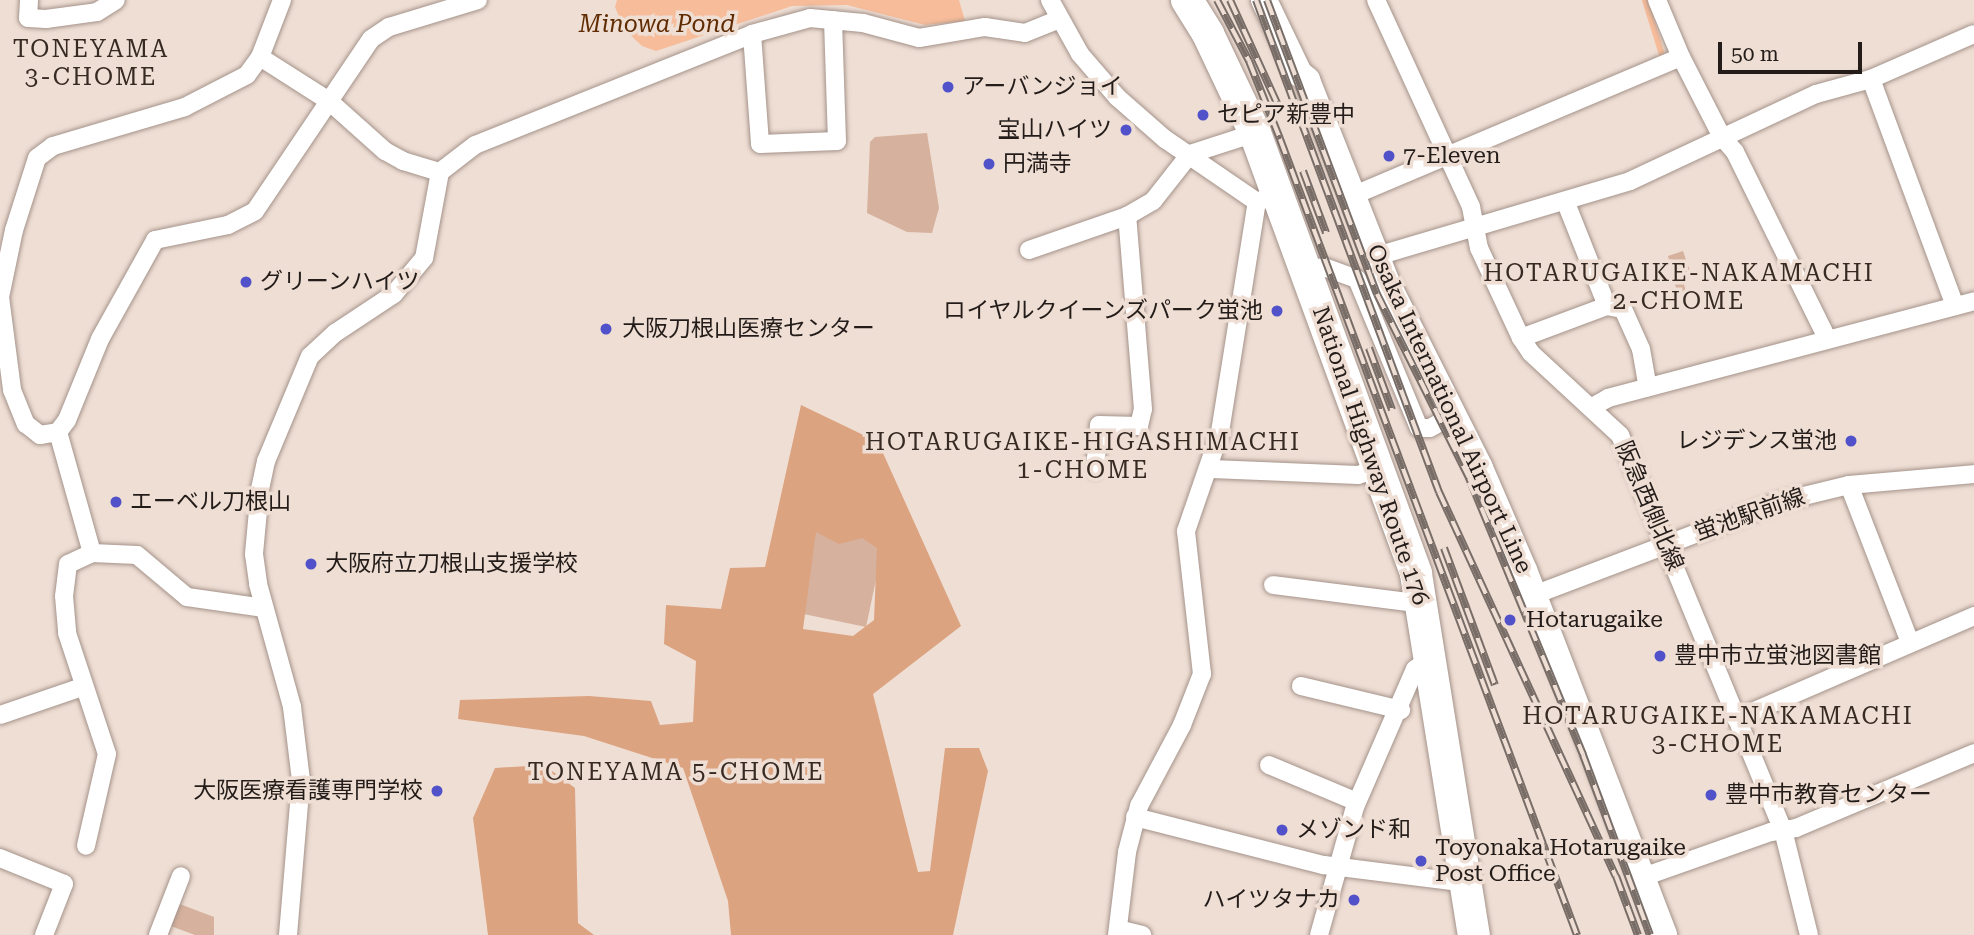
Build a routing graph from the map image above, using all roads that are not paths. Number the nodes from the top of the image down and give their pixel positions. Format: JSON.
{"nodes":[{"id":1,"x":29,"y":0,"type":"edge"},
{"id":2,"x":116,"y":0,"type":"edge"},
{"id":3,"x":282,"y":0,"type":"edge"},
{"id":4,"x":478,"y":0,"type":"edge"},
{"id":5,"x":1050,"y":0,"type":"edge"},
{"id":6,"x":1187,"y":0,"type":"edge"},
{"id":7,"x":1264,"y":0,"type":"edge"},
{"id":8,"x":1283,"y":0,"type":"edge"},
{"id":9,"x":1376,"y":0,"type":"edge"},
{"id":10,"x":1661,"y":1,"type":"edge"},
{"id":11,"x":833,"y":20,"type":"junction"},
{"id":12,"x":1058,"y":20,"type":"junction"},
{"id":13,"x":752,"y":34,"type":"junction"},
{"id":14,"x":1974,"y":34,"type":"edge"},
{"id":15,"x":260,"y":57,"type":"junction"},
{"id":16,"x":1681,"y":57,"type":"junction"},
{"id":17,"x":1871,"y":79,"type":"junction"},
{"id":18,"x":1307,"y":80,"type":"junction"},
{"id":19,"x":329,"y":101,"type":"junction"},
{"id":20,"x":1255,"y":133,"type":"junction"},
{"id":21,"x":1722,"y":137,"type":"junction"},
{"id":22,"x":1190,"y":154,"type":"junction"},
{"id":23,"x":1446,"y":158,"type":"junction"},
{"id":24,"x":440,"y":172,"type":"junction"},
{"id":25,"x":1352,"y":195,"type":"junction"},
{"id":26,"x":1267,"y":198,"type":"junction"},
{"id":27,"x":1566,"y":203,"type":"junction"},
{"id":28,"x":1127,"y":216,"type":"junction"},
{"id":29,"x":1476,"y":223,"type":"junction"},
{"id":30,"x":7,"y":230,"type":"edge"},
{"id":31,"x":1029,"y":250,"type":"dead end"},
{"id":32,"x":1377,"y":256,"type":"junction"},
{"id":33,"x":1305,"y":270,"type":"junction"},
{"id":34,"x":1974,"y":301,"type":"edge"},
{"id":35,"x":1607,"y":306,"type":"junction"},
{"id":36,"x":1955,"y":306,"type":"junction"},
{"id":37,"x":1521,"y":338,"type":"junction"},
{"id":38,"x":1826,"y":338,"type":"junction"},
{"id":39,"x":1648,"y":387,"type":"junction"},
{"id":40,"x":1592,"y":407,"type":"junction"},
{"id":41,"x":1453,"y":415,"type":"junction"},
{"id":42,"x":58,"y":432,"type":"junction"},
{"id":43,"x":1378,"y":468,"type":"junction"},
{"id":44,"x":1095,"y":469,"type":"dead end"},
{"id":45,"x":1212,"y":469,"type":"dead end"},
{"id":46,"x":1974,"y":474,"type":"edge"},
{"id":47,"x":1849,"y":485,"type":"junction"},
{"id":48,"x":1666,"y":545,"type":"junction"},
{"id":49,"x":92,"y":553,"type":"junction"},
{"id":50,"x":1273,"y":585,"type":"dead end"},
{"id":51,"x":1534,"y":595,"type":"junction"},
{"id":52,"x":1423,"y":604,"type":"junction"},
{"id":53,"x":264,"y":608,"type":"junction"},
{"id":54,"x":1974,"y":616,"type":"edge"},
{"id":55,"x":1910,"y":642,"type":"junction"},
{"id":56,"x":1432,"y":658,"type":"junction"},
{"id":57,"x":1301,"y":686,"type":"dead end"},
{"id":58,"x":82,"y":687,"type":"junction"},
{"id":59,"x":1401,"y":710,"type":"junction"},
{"id":60,"x":0,"y":715,"type":"edge"},
{"id":61,"x":1736,"y":719,"type":"junction"},
{"id":62,"x":1974,"y":753,"type":"edge"},
{"id":63,"x":1269,"y":765,"type":"dead end"},
{"id":64,"x":1357,"y":802,"type":"junction"},
{"id":65,"x":1135,"y":817,"type":"junction"},
{"id":66,"x":1783,"y":830,"type":"junction"},
{"id":67,"x":86,"y":846,"type":"dead end"},
{"id":68,"x":0,"y":858,"type":"edge"},
{"id":69,"x":1338,"y":866,"type":"junction"},
{"id":70,"x":181,"y":876,"type":"dead end"},
{"id":71,"x":1643,"y":877,"type":"junction"},
{"id":72,"x":1466,"y":883,"type":"junction"},
{"id":73,"x":1117,"y":932,"type":"edge"},
{"id":74,"x":44,"y":935,"type":"edge"},
{"id":75,"x":158,"y":935,"type":"edge"},
{"id":76,"x":288,"y":935,"type":"edge"},
{"id":77,"x":1142,"y":935,"type":"edge"},
{"id":78,"x":1319,"y":935,"type":"edge"},
{"id":79,"x":1474,"y":935,"type":"edge"},
{"id":80,"x":1664,"y":935,"type":"edge"},
{"id":81,"x":1810,"y":935,"type":"edge"}],
"edges":[{"from":1,"to":2,"type":"street"},
{"from":3,"to":15,"type":"street"},
{"from":4,"to":19,"type":"street"},
{"from":5,"to":12,"type":"street"},
{"from":6,"to":20,"type":"highway","name":"National Highway Route 176"},
{"from":7,"to":18,"type":"main road","name":"Osaka International Airport Line"},
{"from":8,"to":18,"type":"main road","name":"Osaka International Airport Line"},
{"from":9,"to":23,"type":"street","name":"阪急西側北線"},
{"from":10,"to":16,"type":"street"},
{"from":11,"to":12,"type":"street"},
{"from":11,"to":13,"type":"street"},
{"from":11,"to":13,"type":"street"},
{"from":12,"to":22,"type":"street"},
{"from":13,"to":24,"type":"street"},
{"from":14,"to":17,"type":"street"},
{"from":15,"to":19,"type":"street"},
{"from":15,"to":30,"type":"street"},
{"from":16,"to":21,"type":"street"},
{"from":16,"to":23,"type":"street"},
{"from":17,"to":21,"type":"street"},
{"from":17,"to":36,"type":"street"},
{"from":18,"to":25,"type":"main road","name":"Osaka International Airport Line"},
{"from":19,"to":24,"type":"street"},
{"from":19,"to":42,"type":"street"},
{"from":20,"to":22,"type":"street"},
{"from":20,"to":26,"type":"highway","name":"National Highway Route 176"},
{"from":21,"to":27,"type":"street"},
{"from":21,"to":38,"type":"street"},
{"from":22,"to":26,"type":"street"},
{"from":22,"to":28,"type":"street"},
{"from":23,"to":25,"type":"street"},
{"from":23,"to":29,"type":"street","name":"阪急西側北線"},
{"from":24,"to":53,"type":"street"},
{"from":25,"to":32,"type":"main road","name":"Osaka International Airport Line"},
{"from":26,"to":33,"type":"highway","name":"National Highway Route 176"},
{"from":26,"to":65,"type":"street"},
{"from":27,"to":29,"type":"street"},
{"from":27,"to":35,"type":"street"},
{"from":28,"to":31,"type":"street"},
{"from":28,"to":44,"type":"street"},
{"from":29,"to":32,"type":"street"},
{"from":29,"to":37,"type":"street","name":"阪急西側北線"},
{"from":30,"to":42,"type":"street"},
{"from":32,"to":41,"type":"main road","name":"Osaka International Airport Line"},
{"from":33,"to":41,"type":"street"},
{"from":33,"to":43,"type":"highway","name":"National Highway Route 176"},
{"from":34,"to":36,"type":"street"},
{"from":35,"to":37,"type":"street"},
{"from":35,"to":39,"type":"street"},
{"from":36,"to":38,"type":"street"},
{"from":37,"to":40,"type":"street","name":"阪急西側北線"},
{"from":38,"to":39,"type":"street"},
{"from":39,"to":40,"type":"street"},
{"from":40,"to":48,"type":"street","name":"阪急西側北線"},
{"from":41,"to":51,"type":"main road","name":"Osaka International Airport Line"},
{"from":42,"to":49,"type":"street"},
{"from":43,"to":45,"type":"street"},
{"from":43,"to":52,"type":"highway","name":"National Highway Route 176"},
{"from":46,"to":47,"type":"street","name":"蛍池駅前線"},
{"from":47,"to":48,"type":"street","name":"蛍池駅前線"},
{"from":47,"to":55,"type":"street"},
{"from":48,"to":51,"type":"street","name":"蛍池駅前線"},
{"from":48,"to":61,"type":"street","name":"阪急西側北線"},
{"from":49,"to":53,"type":"street"},
{"from":49,"to":58,"type":"street"},
{"from":50,"to":52,"type":"street"},
{"from":51,"to":71,"type":"main road","name":"Osaka International Airport Line"},
{"from":52,"to":56,"type":"highway","name":"National Highway Route 176"},
{"from":53,"to":76,"type":"street"},
{"from":54,"to":55,"type":"street"},
{"from":55,"to":61,"type":"street"},
{"from":56,"to":59,"type":"street"},
{"from":56,"to":72,"type":"highway","name":"National Highway Route 176"},
{"from":57,"to":59,"type":"street"},
{"from":58,"to":60,"type":"street"},
{"from":58,"to":67,"type":"street"},
{"from":59,"to":64,"type":"street"},
{"from":61,"to":66,"type":"street","name":"阪急西側北線"},
{"from":62,"to":66,"type":"street"},
{"from":63,"to":64,"type":"street"},
{"from":64,"to":69,"type":"street"},
{"from":65,"to":69,"type":"street"},
{"from":65,"to":73,"type":"street"},
{"from":66,"to":71,"type":"street"},
{"from":66,"to":81,"type":"street","name":"阪急西側北線"},
{"from":68,"to":74,"type":"street"},
{"from":69,"to":72,"type":"street"},
{"from":69,"to":78,"type":"street"},
{"from":70,"to":75,"type":"street"},
{"from":71,"to":80,"type":"main road","name":"Osaka International Airport Line"},
{"from":72,"to":79,"type":"highway","name":"National Highway Route 176"},
{"from":73,"to":77,"type":"street"}]}
